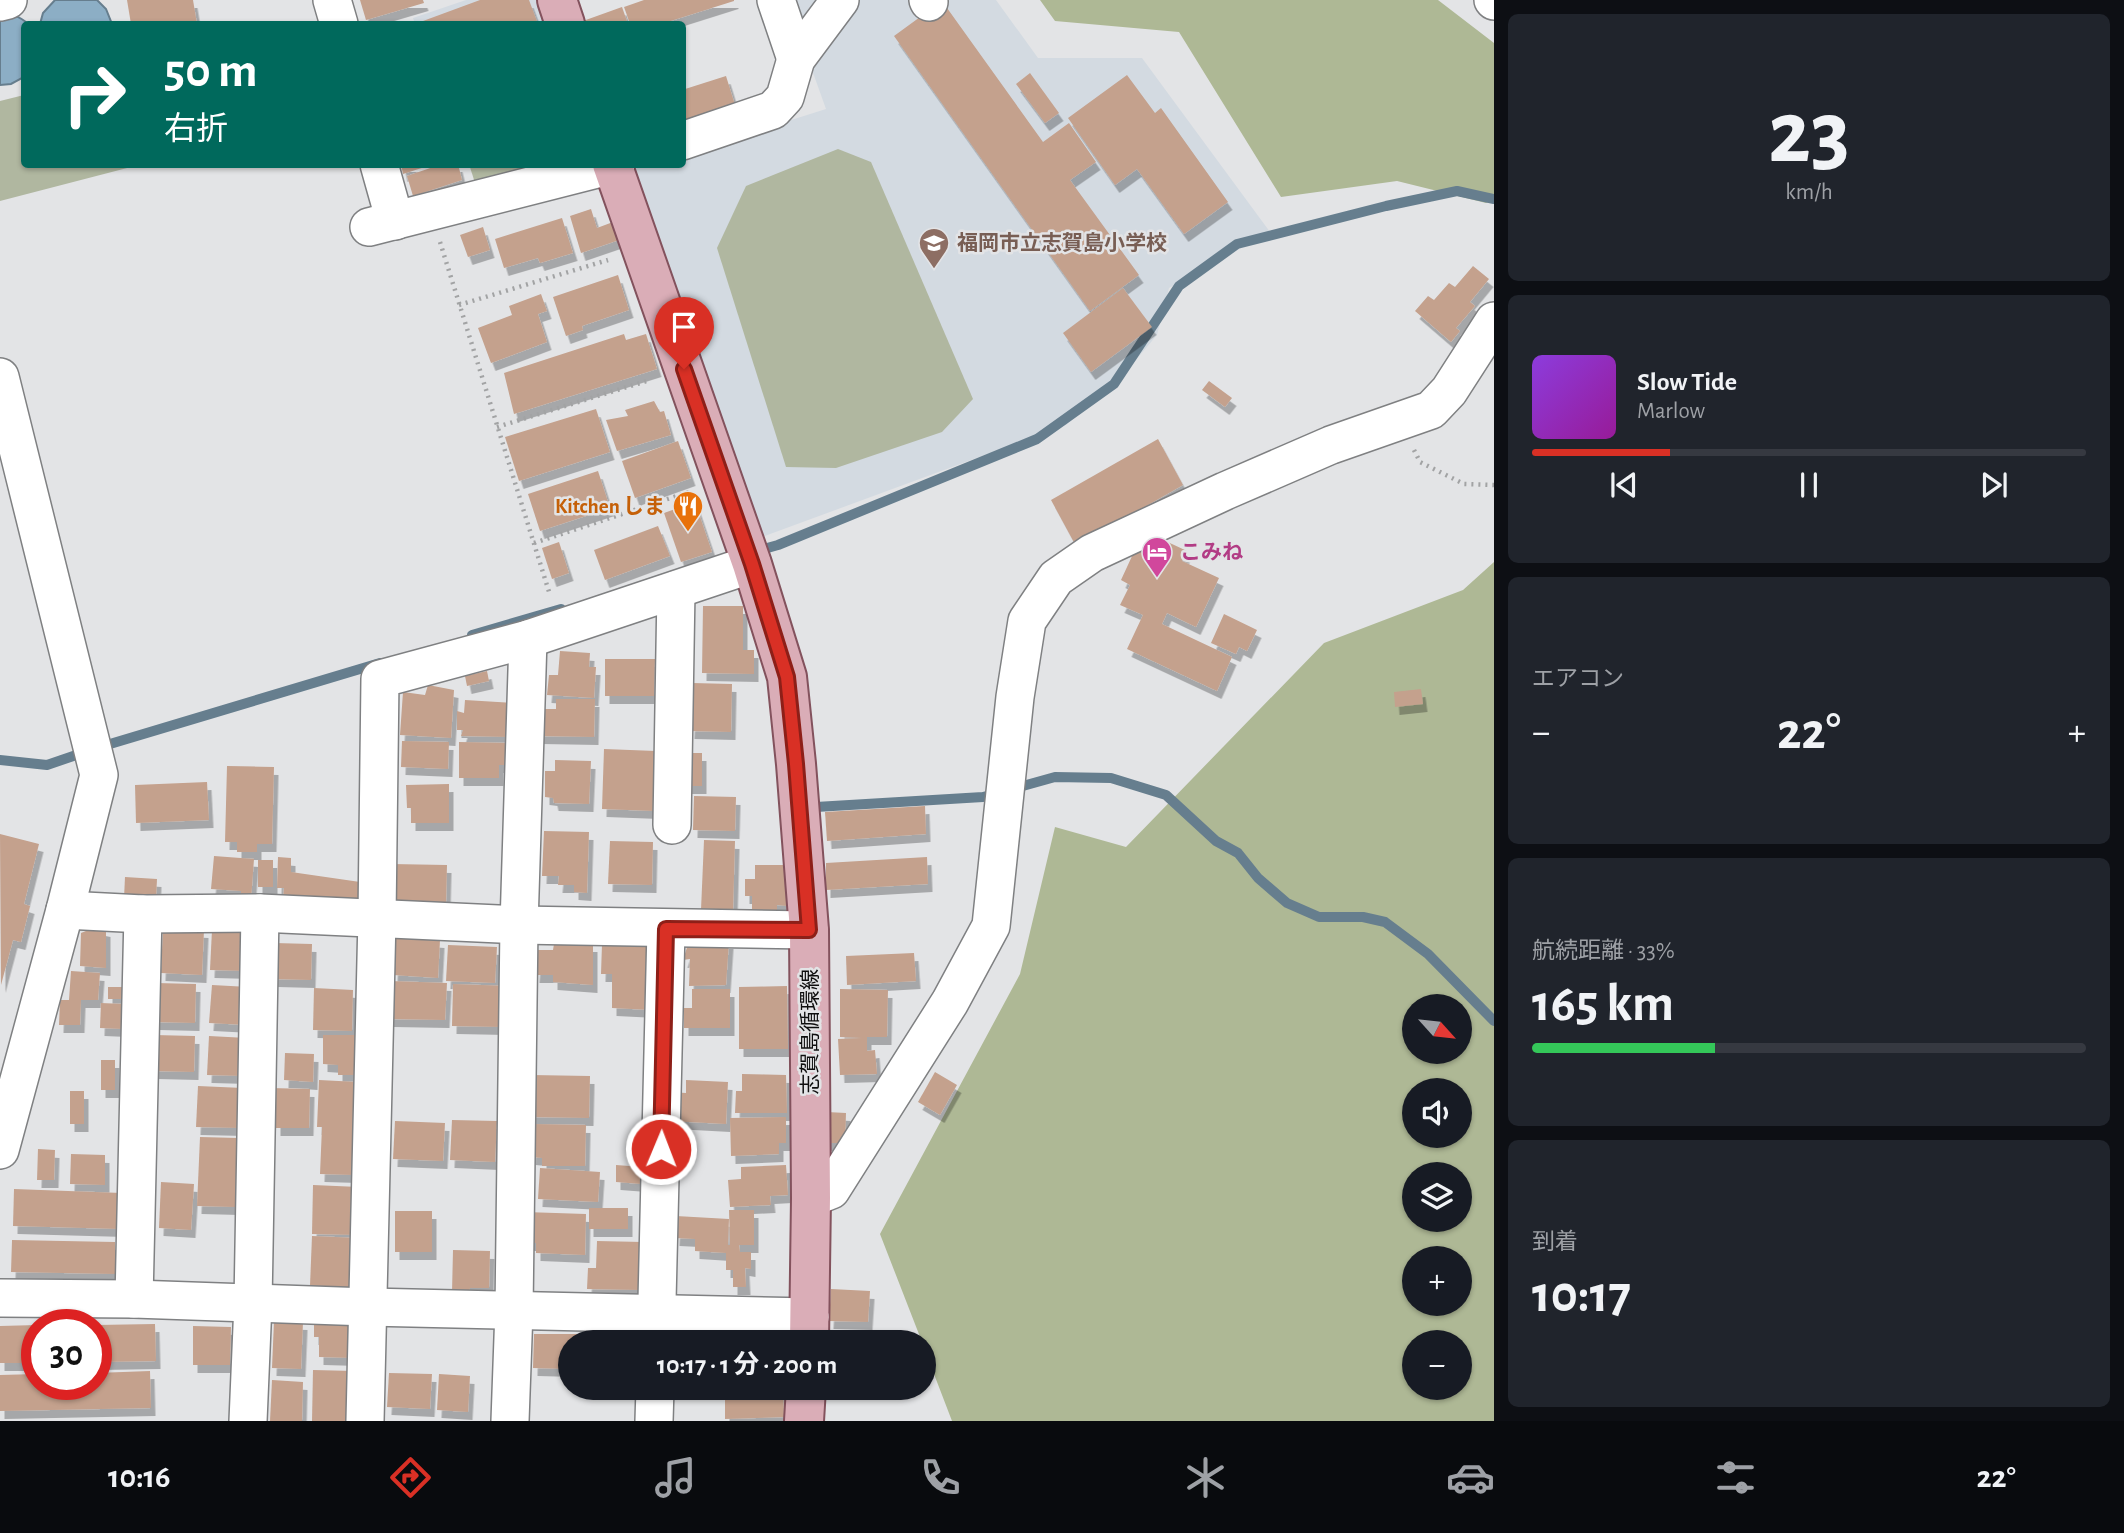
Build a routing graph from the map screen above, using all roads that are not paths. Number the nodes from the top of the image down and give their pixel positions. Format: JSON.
{"nodes":[{"id":1,"x":8,"y":0,"type":"edge"},
{"id":2,"x":332,"y":0,"type":"edge"},
{"id":3,"x":557,"y":0,"type":"edge"},
{"id":4,"x":776,"y":0,"type":"edge"},
{"id":5,"x":840,"y":0,"type":"edge"},
{"id":6,"x":0,"y":2,"type":"edge"},
{"id":7,"x":338,"y":21,"type":"edge"},
{"id":8,"x":564,"y":21,"type":"edge"},
{"id":9,"x":796,"y":59,"type":"junction"},
{"id":10,"x":686,"y":140,"type":"edge"},
{"id":11,"x":379,"y":168,"type":"edge"},
{"id":12,"x":602,"y":168,"type":"edge"},
{"id":13,"x":615,"y":168,"type":"edge"},
{"id":14,"x":1494,"y":321,"type":"edge"},
{"id":15,"x":0,"y":377,"type":"edge"},
{"id":16,"x":12,"y":473,"type":"edge"},
{"id":17,"x":747,"y":550,"type":"junction"},
{"id":18,"x":676,"y":590,"type":"junction"},
{"id":19,"x":545,"y":634,"type":"junction"},
{"id":20,"x":672,"y":825,"type":"dead end"},
{"id":21,"x":65,"y":910,"type":"junction"},
{"id":22,"x":260,"y":913,"type":"junction"},
{"id":23,"x":143,"y":915,"type":"junction"},
{"id":24,"x":377,"y":918,"type":"junction"},
{"id":25,"x":519,"y":925,"type":"junction"},
{"id":26,"x":666,"y":929,"type":"junction"},
{"id":27,"x":809,"y":930,"type":"junction"},
{"id":28,"x":0,"y":1150,"type":"edge"},
{"id":29,"x":811,"y":1198,"type":"junction"},
{"id":30,"x":0,"y":1298,"type":"edge"},
{"id":31,"x":134,"y":1298,"type":"junction"},
{"id":32,"x":253,"y":1303,"type":"junction"},
{"id":33,"x":368,"y":1307,"type":"junction"},
{"id":34,"x":514,"y":1310,"type":"junction"},
{"id":35,"x":656,"y":1328,"type":"edge"},
{"id":36,"x":809,"y":1330,"type":"edge"},
{"id":37,"x":655,"y":1400,"type":"edge"},
{"id":38,"x":805,"y":1400,"type":"edge"},
{"id":39,"x":247,"y":1421,"type":"edge"},
{"id":40,"x":365,"y":1421,"type":"edge"},
{"id":41,"x":510,"y":1421,"type":"edge"},
{"id":42,"x":654,"y":1421,"type":"edge"},
{"id":43,"x":804,"y":1421,"type":"edge"}],
"edges":[{"from":1,"to":6,"type":"street"},
{"from":2,"to":7,"type":"street"},
{"from":3,"to":8,"type":"main road"},
{"from":4,"to":9,"type":"street"},
{"from":5,"to":9,"type":"street"},
{"from":9,"to":10,"type":"street"},
{"from":11,"to":12,"type":"street"},
{"from":13,"to":17,"type":"main road","name":"志賀島循環線"},
{"from":14,"to":29,"type":"street"},
{"from":15,"to":16,"type":"street"},
{"from":16,"to":21,"type":"street"},
{"from":17,"to":18,"type":"street"},
{"from":17,"to":27,"type":"main road","name":"志賀島循環線"},
{"from":18,"to":19,"type":"street"},
{"from":18,"to":20,"type":"street"},
{"from":19,"to":24,"type":"street"},
{"from":19,"to":25,"type":"street"},
{"from":21,"to":23,"type":"street"},
{"from":21,"to":28,"type":"street"},
{"from":22,"to":23,"type":"street"},
{"from":22,"to":24,"type":"street"},
{"from":22,"to":32,"type":"street"},
{"from":23,"to":31,"type":"street"},
{"from":24,"to":25,"type":"street"},
{"from":24,"to":33,"type":"street"},
{"from":25,"to":26,"type":"street"},
{"from":25,"to":34,"type":"street"},
{"from":26,"to":27,"type":"street"},
{"from":26,"to":35,"type":"street"},
{"from":27,"to":29,"type":"main road","name":"志賀島循環線"},
{"from":29,"to":36,"type":"main road","name":"志賀島循環線"},
{"from":30,"to":31,"type":"street"},
{"from":31,"to":32,"type":"street"},
{"from":32,"to":33,"type":"street"},
{"from":32,"to":39,"type":"street"},
{"from":33,"to":34,"type":"street"},
{"from":33,"to":40,"type":"street"},
{"from":34,"to":35,"type":"street"},
{"from":34,"to":41,"type":"street"},
{"from":35,"to":36,"type":"street"},
{"from":37,"to":42,"type":"street"},
{"from":38,"to":43,"type":"main road"}]}
